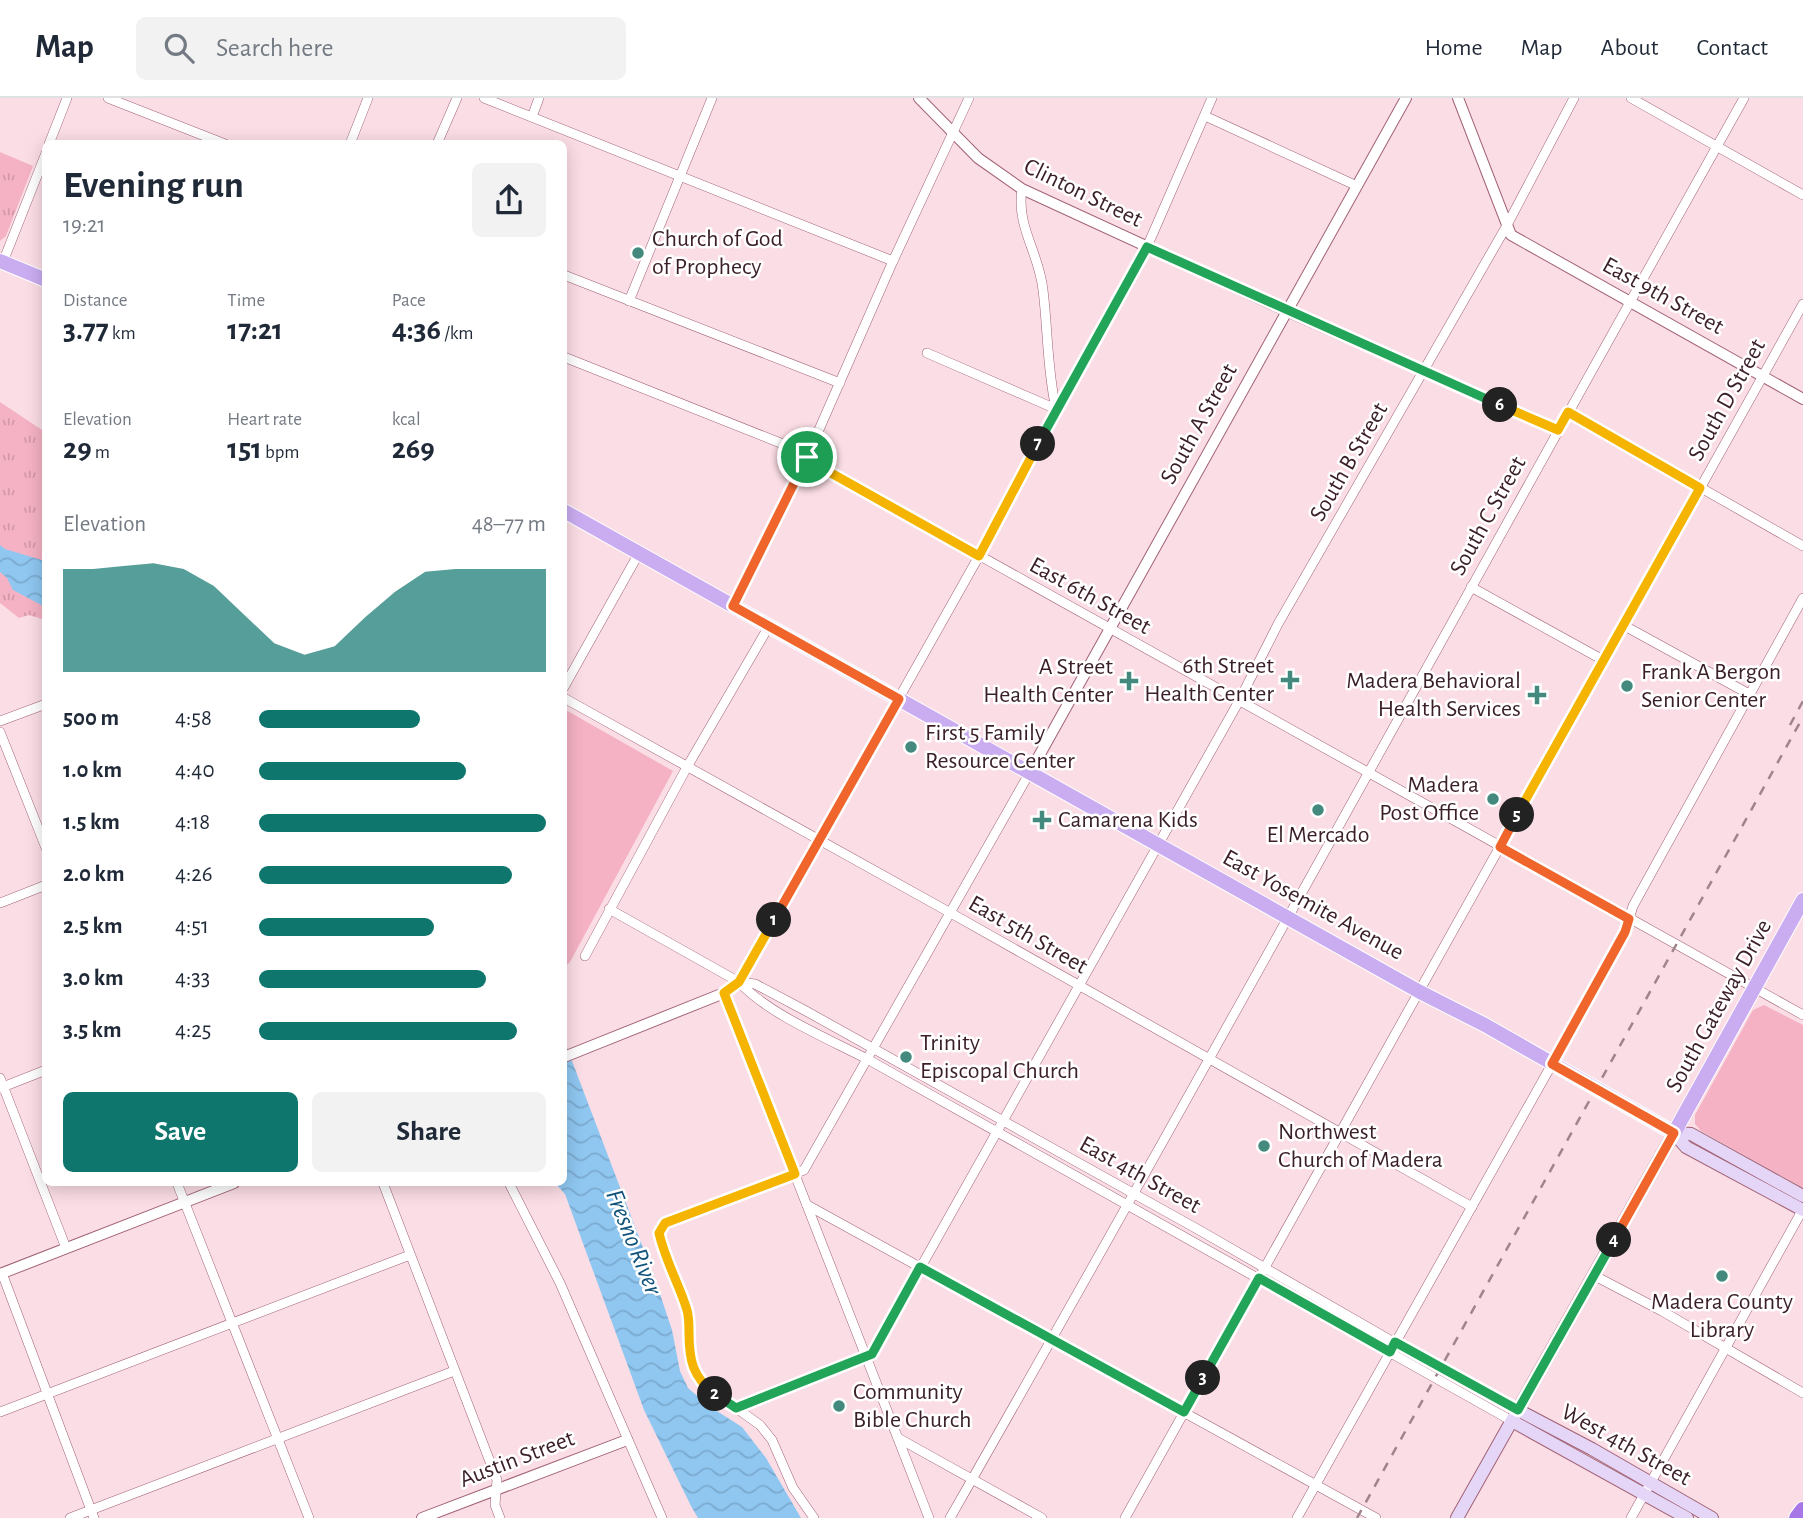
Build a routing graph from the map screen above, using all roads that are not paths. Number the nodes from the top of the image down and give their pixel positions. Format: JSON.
{"nodes":[{"id":1,"x":67,"y":98,"type":"edge"},
{"id":2,"x":108,"y":98,"type":"edge"},
{"id":3,"x":368,"y":98,"type":"edge"},
{"id":4,"x":457,"y":98,"type":"edge"},
{"id":5,"x":484,"y":98,"type":"edge"},
{"id":6,"x":539,"y":98,"type":"edge"},
{"id":7,"x":712,"y":98,"type":"edge"},
{"id":8,"x":919,"y":98,"type":"edge"},
{"id":9,"x":969,"y":98,"type":"edge"},
{"id":10,"x":1212,"y":98,"type":"edge"},
{"id":11,"x":1406,"y":98,"type":"edge"},
{"id":12,"x":1458,"y":98,"type":"edge"},
{"id":13,"x":1574,"y":98,"type":"edge"},
{"id":14,"x":1631,"y":98,"type":"edge"},
{"id":15,"x":1744,"y":98,"type":"edge"},
{"id":16,"x":1205,"y":116,"type":"junction"},
{"id":17,"x":532,"y":117,"type":"junction"},
{"id":18,"x":952,"y":134,"type":"junction"},
{"id":19,"x":51,"y":140,"type":"edge"},
{"id":20,"x":215,"y":140,"type":"edge"},
{"id":21,"x":352,"y":140,"type":"edge"},
{"id":22,"x":440,"y":140,"type":"edge"},
{"id":23,"x":1717,"y":146,"type":"junction"},
{"id":24,"x":42,"y":163,"type":"edge"},
{"id":25,"x":681,"y":175,"type":"junction"},
{"id":26,"x":1357,"y":186,"type":"junction"},
{"id":27,"x":1022,"y":190,"type":"junction"},
{"id":28,"x":1803,"y":195,"type":"edge"},
{"id":29,"x":1506,"y":227,"type":"junction"},
{"id":30,"x":1147,"y":247,"type":"junction"},
{"id":31,"x":893,"y":261,"type":"junction"},
{"id":32,"x":1,"y":262,"type":"edge"},
{"id":33,"x":567,"y":276,"type":"edge"},
{"id":34,"x":42,"y":278,"type":"edge"},
{"id":35,"x":629,"y":301,"type":"junction"},
{"id":36,"x":1630,"y":302,"type":"junction"},
{"id":37,"x":1803,"y":304,"type":"edge"},
{"id":38,"x":1287,"y":311,"type":"junction"},
{"id":39,"x":927,"y":353,"type":"dead end"},
{"id":40,"x":567,"y":358,"type":"edge"},
{"id":41,"x":1423,"y":371,"type":"junction"},
{"id":42,"x":1762,"y":376,"type":"junction"},
{"id":43,"x":840,"y":383,"type":"junction"},
{"id":44,"x":1803,"y":399,"type":"edge"},
{"id":45,"x":1056,"y":409,"type":"junction"},
{"id":46,"x":1568,"y":412,"type":"junction"},
{"id":47,"x":1558,"y":430,"type":"junction"},
{"id":48,"x":807,"y":457,"type":"junction"},
{"id":49,"x":1700,"y":488,"type":"junction"},
{"id":50,"x":567,"y":513,"type":"edge"},
{"id":51,"x":1803,"y":546,"type":"edge"},
{"id":52,"x":639,"y":553,"type":"junction"},
{"id":53,"x":979,"y":556,"type":"junction"},
{"id":54,"x":1471,"y":587,"type":"junction"},
{"id":55,"x":1803,"y":598,"type":"edge"},
{"id":56,"x":733,"y":606,"type":"junction"},
{"id":57,"x":1623,"y":625,"type":"junction"},
{"id":58,"x":769,"y":626,"type":"junction"},
{"id":59,"x":1108,"y":628,"type":"junction"},
{"id":60,"x":1603,"y":660,"type":"junction"},
{"id":61,"x":567,"y":682,"type":"edge"},
{"id":62,"x":1749,"y":694,"type":"junction"},
{"id":63,"x":899,"y":699,"type":"junction"},
{"id":64,"x":567,"y":700,"type":"edge"},
{"id":65,"x":1239,"y":701,"type":"junction"},
{"id":66,"x":42,"y":705,"type":"edge"},
{"id":67,"x":0,"y":721,"type":"edge"},
{"id":68,"x":0,"y":732,"type":"edge"},
{"id":69,"x":687,"y":767,"type":"junction"},
{"id":70,"x":1030,"y":772,"type":"junction"},
{"id":71,"x":1369,"y":774,"type":"junction"},
{"id":72,"x":42,"y":838,"type":"edge"},
{"id":73,"x":819,"y":841,"type":"junction"},
{"id":74,"x":1159,"y":845,"type":"junction"},
{"id":75,"x":1500,"y":847,"type":"junction"},
{"id":76,"x":42,"y":887,"type":"edge"},
{"id":77,"x":1803,"y":900,"type":"edge"},
{"id":78,"x":0,"y":903,"type":"edge"},
{"id":79,"x":609,"y":909,"type":"junction"},
{"id":80,"x":949,"y":912,"type":"junction"},
{"id":81,"x":1289,"y":917,"type":"junction"},
{"id":82,"x":1629,"y":919,"type":"junction"},
{"id":83,"x":585,"y":956,"type":"dead end"},
{"id":84,"x":739,"y":982,"type":"junction"},
{"id":85,"x":1080,"y":987,"type":"junction"},
{"id":86,"x":1755,"y":989,"type":"junction"},
{"id":87,"x":1420,"y":992,"type":"junction"},
{"id":88,"x":724,"y":993,"type":"junction"},
{"id":89,"x":1803,"y":1015,"type":"edge"},
{"id":90,"x":875,"y":1049,"type":"junction"},
{"id":91,"x":568,"y":1055,"type":"edge"},
{"id":92,"x":869,"y":1060,"type":"junction"},
{"id":93,"x":1211,"y":1060,"type":"junction"},
{"id":94,"x":1552,"y":1064,"type":"junction"},
{"id":95,"x":42,"y":1071,"type":"edge"},
{"id":96,"x":1,"y":1084,"type":"edge"},
{"id":97,"x":1004,"y":1121,"type":"junction"},
{"id":98,"x":997,"y":1133,"type":"junction"},
{"id":99,"x":1340,"y":1133,"type":"junction"},
{"id":100,"x":1674,"y":1133,"type":"junction"},
{"id":101,"x":795,"y":1174,"type":"junction"},
{"id":102,"x":178,"y":1186,"type":"edge"},
{"id":103,"x":226,"y":1186,"type":"edge"},
{"id":104,"x":384,"y":1186,"type":"edge"},
{"id":105,"x":511,"y":1186,"type":"edge"},
{"id":106,"x":1135,"y":1195,"type":"junction"},
{"id":107,"x":1803,"y":1196,"type":"edge"},
{"id":108,"x":185,"y":1202,"type":"junction"},
{"id":109,"x":807,"y":1205,"type":"junction"},
{"id":110,"x":1129,"y":1206,"type":"junction"},
{"id":111,"x":1472,"y":1207,"type":"junction"},
{"id":112,"x":1803,"y":1210,"type":"edge"},
{"id":113,"x":66,"y":1248,"type":"junction"},
{"id":114,"x":410,"y":1255,"type":"junction"},
{"id":115,"x":920,"y":1267,"type":"junction"},
{"id":116,"x":1265,"y":1268,"type":"junction"},
{"id":117,"x":1,"y":1273,"type":"edge"},
{"id":118,"x":1595,"y":1276,"type":"junction"},
{"id":119,"x":1259,"y":1278,"type":"junction"},
{"id":120,"x":231,"y":1322,"type":"junction"},
{"id":121,"x":1051,"y":1339,"type":"junction"},
{"id":122,"x":1395,"y":1342,"type":"junction"},
{"id":123,"x":1725,"y":1348,"type":"junction"},
{"id":124,"x":1390,"y":1352,"type":"junction"},
{"id":125,"x":866,"y":1358,"type":"junction"},
{"id":126,"x":454,"y":1371,"type":"junction"},
{"id":127,"x":1803,"y":1392,"type":"edge"},
{"id":128,"x":47,"y":1393,"type":"junction"},
{"id":129,"x":736,"y":1408,"type":"junction"},
{"id":130,"x":0,"y":1412,"type":"edge"},
{"id":131,"x":1184,"y":1412,"type":"junction"},
{"id":132,"x":1515,"y":1415,"type":"junction"},
{"id":133,"x":898,"y":1438,"type":"junction"},
{"id":134,"x":278,"y":1439,"type":"junction"},
{"id":135,"x":627,"y":1440,"type":"junction"},
{"id":136,"x":972,"y":1479,"type":"junction"},
{"id":137,"x":1316,"y":1485,"type":"junction"},
{"id":138,"x":1647,"y":1489,"type":"junction"},
{"id":139,"x":497,"y":1490,"type":"junction"},
{"id":140,"x":1803,"y":1510,"type":"edge"},
{"id":141,"x":93,"y":1514,"type":"edge"},
{"id":142,"x":70,"y":1518,"type":"edge"},
{"id":143,"x":309,"y":1518,"type":"edge"},
{"id":144,"x":422,"y":1518,"type":"edge"},
{"id":145,"x":500,"y":1518,"type":"edge"},
{"id":146,"x":662,"y":1518,"type":"edge"},
{"id":147,"x":814,"y":1518,"type":"edge"},
{"id":148,"x":929,"y":1518,"type":"edge"},
{"id":149,"x":950,"y":1518,"type":"edge"},
{"id":150,"x":1042,"y":1518,"type":"edge"},
{"id":151,"x":1125,"y":1518,"type":"edge"},
{"id":152,"x":1297,"y":1518,"type":"edge"},
{"id":153,"x":1376,"y":1518,"type":"edge"},
{"id":154,"x":1457,"y":1518,"type":"edge"},
{"id":155,"x":1632,"y":1518,"type":"edge"},
{"id":156,"x":1686,"y":1518,"type":"edge"},
{"id":157,"x":1712,"y":1518,"type":"edge"},
{"id":158,"x":1797,"y":1518,"type":"edge"}],
"edges":[{"from":1,"to":19,"type":"street"},
{"from":2,"to":20,"type":"street"},
{"from":3,"to":21,"type":"street"},
{"from":4,"to":22,"type":"street"},
{"from":5,"to":17,"type":"street"},
{"from":6,"to":17,"type":"street"},
{"from":7,"to":25,"type":"street"},
{"from":8,"to":18,"type":"street","name":"Clinton Street"},
{"from":9,"to":18,"type":"street"},
{"from":10,"to":16,"type":"street"},
{"from":11,"to":26,"type":"street","name":"South A Street"},
{"from":12,"to":29,"type":"street"},
{"from":13,"to":29,"type":"street","name":"South B Street"},
{"from":14,"to":23,"type":"street"},
{"from":15,"to":23,"type":"street","name":"South C Street"},
{"from":16,"to":26,"type":"street"},
{"from":16,"to":30,"type":"street"},
{"from":17,"to":25,"type":"street"},
{"from":18,"to":27,"type":"street","name":"Clinton Street"},
{"from":18,"to":31,"type":"street"},
{"from":23,"to":28,"type":"street"},
{"from":23,"to":36,"type":"street","name":"South C Street"},
{"from":24,"to":32,"type":"street"},
{"from":25,"to":31,"type":"street"},
{"from":25,"to":35,"type":"street"},
{"from":26,"to":38,"type":"street","name":"South A Street"},
{"from":27,"to":30,"type":"street","name":"Clinton Street"},
{"from":27,"to":45,"type":"street"},
{"from":29,"to":36,"type":"street","name":"East 9th Street"},
{"from":29,"to":41,"type":"street","name":"South B Street"},
{"from":30,"to":38,"type":"street","name":"Clinton Street"},
{"from":30,"to":45,"type":"street"},
{"from":31,"to":43,"type":"street"},
{"from":32,"to":34,"type":"main road"},
{"from":33,"to":35,"type":"street"},
{"from":35,"to":43,"type":"street"},
{"from":36,"to":42,"type":"street","name":"East 9th Street"},
{"from":36,"to":46,"type":"street","name":"South C Street"},
{"from":37,"to":42,"type":"street","name":"South D Street"},
{"from":38,"to":41,"type":"street","name":"Clinton Street"},
{"from":38,"to":59,"type":"street","name":"South A Street"},
{"from":39,"to":45,"type":"street"},
{"from":40,"to":48,"type":"street","name":"East 6th Street"},
{"from":41,"to":47,"type":"street","name":"Clinton Street"},
{"from":41,"to":65,"type":"street","name":"South B Street"},
{"from":42,"to":44,"type":"street","name":"East 9th Street"},
{"from":42,"to":49,"type":"street","name":"South D Street"},
{"from":43,"to":48,"type":"street"},
{"from":45,"to":53,"type":"street"},
{"from":46,"to":47,"type":"street","name":"South C Street"},
{"from":46,"to":49,"type":"street"},
{"from":47,"to":54,"type":"street","name":"South C Street"},
{"from":48,"to":53,"type":"street","name":"East 6th Street"},
{"from":48,"to":56,"type":"street"},
{"from":49,"to":51,"type":"street"},
{"from":49,"to":57,"type":"street","name":"South D Street"},
{"from":50,"to":52,"type":"main road","name":"East Yosemite Avenue"},
{"from":52,"to":56,"type":"main road","name":"East Yosemite Avenue"},
{"from":52,"to":61,"type":"street"},
{"from":53,"to":59,"type":"street","name":"East 6th Street"},
{"from":53,"to":63,"type":"street"},
{"from":54,"to":60,"type":"street"},
{"from":54,"to":71,"type":"street","name":"South C Street"},
{"from":55,"to":62,"type":"street"},
{"from":56,"to":58,"type":"main road","name":"East Yosemite Avenue"},
{"from":57,"to":60,"type":"street","name":"South D Street"},
{"from":57,"to":62,"type":"street"},
{"from":58,"to":63,"type":"main road","name":"East Yosemite Avenue"},
{"from":58,"to":69,"type":"street"},
{"from":59,"to":65,"type":"street","name":"East 6th Street"},
{"from":59,"to":70,"type":"street","name":"South A Street"},
{"from":60,"to":75,"type":"street","name":"South D Street"},
{"from":62,"to":82,"type":"street"},
{"from":63,"to":70,"type":"main road","name":"East Yosemite Avenue"},
{"from":63,"to":73,"type":"street"},
{"from":64,"to":69,"type":"street","name":"East 5th Street"},
{"from":65,"to":71,"type":"street","name":"East 6th Street"},
{"from":65,"to":74,"type":"street","name":"South B Street"},
{"from":66,"to":67,"type":"street"},
{"from":68,"to":72,"type":"street"},
{"from":69,"to":73,"type":"street","name":"East 5th Street"},
{"from":69,"to":79,"type":"street"},
{"from":70,"to":74,"type":"main road","name":"East Yosemite Avenue"},
{"from":70,"to":80,"type":"street"},
{"from":71,"to":75,"type":"street","name":"East 6th Street"},
{"from":71,"to":81,"type":"street","name":"South C Street"},
{"from":73,"to":80,"type":"street","name":"East 5th Street"},
{"from":73,"to":84,"type":"street"},
{"from":74,"to":81,"type":"main road","name":"East Yosemite Avenue"},
{"from":74,"to":85,"type":"street","name":"South B Street"},
{"from":75,"to":82,"type":"street","name":"East 6th Street"},
{"from":75,"to":87,"type":"street","name":"South D Street"},
{"from":76,"to":78,"type":"street"},
{"from":77,"to":86,"type":"main road","name":"South Gateway Drive"},
{"from":79,"to":83,"type":"street"},
{"from":79,"to":84,"type":"street","name":"East 4th Street"},
{"from":80,"to":85,"type":"street","name":"East 5th Street"},
{"from":80,"to":90,"type":"street"},
{"from":81,"to":87,"type":"main road","name":"East Yosemite Avenue"},
{"from":81,"to":93,"type":"street","name":"South C Street"},
{"from":82,"to":86,"type":"street","name":"East 6th Street"},
{"from":82,"to":94,"type":"street"},
{"from":84,"to":88,"type":"street"},
{"from":84,"to":90,"type":"street","name":"East 4th Street"},
{"from":84,"to":92,"type":"street","name":"East 4th Street"},
{"from":85,"to":93,"type":"street","name":"East 5th Street"},
{"from":85,"to":97,"type":"street","name":"South B Street"},
{"from":86,"to":89,"type":"street","name":"East 6th Street"},
{"from":86,"to":100,"type":"main road","name":"South Gateway Drive"},
{"from":87,"to":94,"type":"main road","name":"East Yosemite Avenue"},
{"from":87,"to":99,"type":"street","name":"South D Street"},
{"from":88,"to":91,"type":"street"},
{"from":88,"to":101,"type":"street"},
{"from":90,"to":92,"type":"street"},
{"from":90,"to":97,"type":"street","name":"East 4th Street"},
{"from":92,"to":98,"type":"street","name":"East 4th Street"},
{"from":92,"to":101,"type":"street"},
{"from":93,"to":99,"type":"street","name":"East 5th Street"},
{"from":93,"to":106,"type":"street","name":"South C Street"},
{"from":94,"to":100,"type":"main road","name":"East Yosemite Avenue"},
{"from":94,"to":111,"type":"street"},
{"from":95,"to":96,"type":"street"},
{"from":96,"to":113,"type":"street"},
{"from":97,"to":98,"type":"street","name":"South B Street"},
{"from":97,"to":106,"type":"street","name":"East 4th Street"},
{"from":98,"to":110,"type":"street","name":"East 4th Street"},
{"from":98,"to":115,"type":"street","name":"South B Street"},
{"from":99,"to":111,"type":"street","name":"East 5th Street"},
{"from":99,"to":116,"type":"street","name":"South D Street"},
{"from":100,"to":107,"type":"main road"},
{"from":100,"to":112,"type":"main road"},
{"from":100,"to":118,"type":"main road"},
{"from":101,"to":109,"type":"street"},
{"from":101,"to":129,"type":"street"},
{"from":102,"to":108,"type":"street"},
{"from":103,"to":108,"type":"street"},
{"from":104,"to":114,"type":"street"},
{"from":105,"to":135,"type":"street"},
{"from":106,"to":110,"type":"street","name":"South C Street"},
{"from":106,"to":116,"type":"street","name":"East 4th Street"},
{"from":108,"to":113,"type":"street"},
{"from":108,"to":120,"type":"street"},
{"from":109,"to":115,"type":"street"},
{"from":109,"to":125,"type":"street"},
{"from":110,"to":119,"type":"street","name":"East 4th Street"},
{"from":110,"to":121,"type":"street","name":"South C Street"},
{"from":111,"to":122,"type":"street"},
{"from":112,"to":123,"type":"street"},
{"from":113,"to":117,"type":"street"},
{"from":114,"to":120,"type":"street"},
{"from":114,"to":126,"type":"street"},
{"from":115,"to":121,"type":"street"},
{"from":115,"to":125,"type":"street","name":"South B Street"},
{"from":116,"to":119,"type":"street","name":"South D Street"},
{"from":116,"to":122,"type":"street","name":"East 4th Street"},
{"from":117,"to":128,"type":"street"},
{"from":118,"to":123,"type":"street"},
{"from":118,"to":132,"type":"main road"},
{"from":119,"to":124,"type":"street","name":"East 4th Street"},
{"from":119,"to":131,"type":"street","name":"South D Street"},
{"from":120,"to":128,"type":"street"},
{"from":120,"to":134,"type":"street"},
{"from":121,"to":131,"type":"street"},
{"from":121,"to":136,"type":"street","name":"South C Street"},
{"from":122,"to":124,"type":"street"},
{"from":122,"to":132,"type":"street","name":"East 4th Street"},
{"from":123,"to":127,"type":"street"},
{"from":123,"to":138,"type":"street"},
{"from":124,"to":132,"type":"street","name":"East 4th Street"},
{"from":124,"to":137,"type":"street"},
{"from":125,"to":129,"type":"street"},
{"from":125,"to":133,"type":"street"},
{"from":126,"to":134,"type":"street"},
{"from":126,"to":139,"type":"street"},
{"from":128,"to":130,"type":"street"},
{"from":128,"to":141,"type":"street"},
{"from":129,"to":147,"type":"street"},
{"from":131,"to":137,"type":"street"},
{"from":131,"to":151,"type":"street","name":"South D Street"},
{"from":132,"to":138,"type":"main road","name":"West 4th Street"},
{"from":132,"to":154,"type":"main road"},
{"from":133,"to":136,"type":"street"},
{"from":133,"to":148,"type":"street"},
{"from":134,"to":141,"type":"street"},
{"from":134,"to":143,"type":"street"},
{"from":135,"to":139,"type":"street","name":"Austin Street"},
{"from":135,"to":146,"type":"street"},
{"from":136,"to":149,"type":"street","name":"South C Street"},
{"from":136,"to":150,"type":"street"},
{"from":137,"to":152,"type":"street"},
{"from":137,"to":153,"type":"street"},
{"from":138,"to":155,"type":"street"},
{"from":138,"to":156,"type":"main road","name":"West 4th Street"},
{"from":138,"to":157,"type":"main road","name":"West 4th Street"},
{"from":139,"to":144,"type":"street","name":"Austin Street"},
{"from":139,"to":145,"type":"street"},
{"from":140,"to":158,"type":"highway"},
{"from":141,"to":142,"type":"street"}]}
